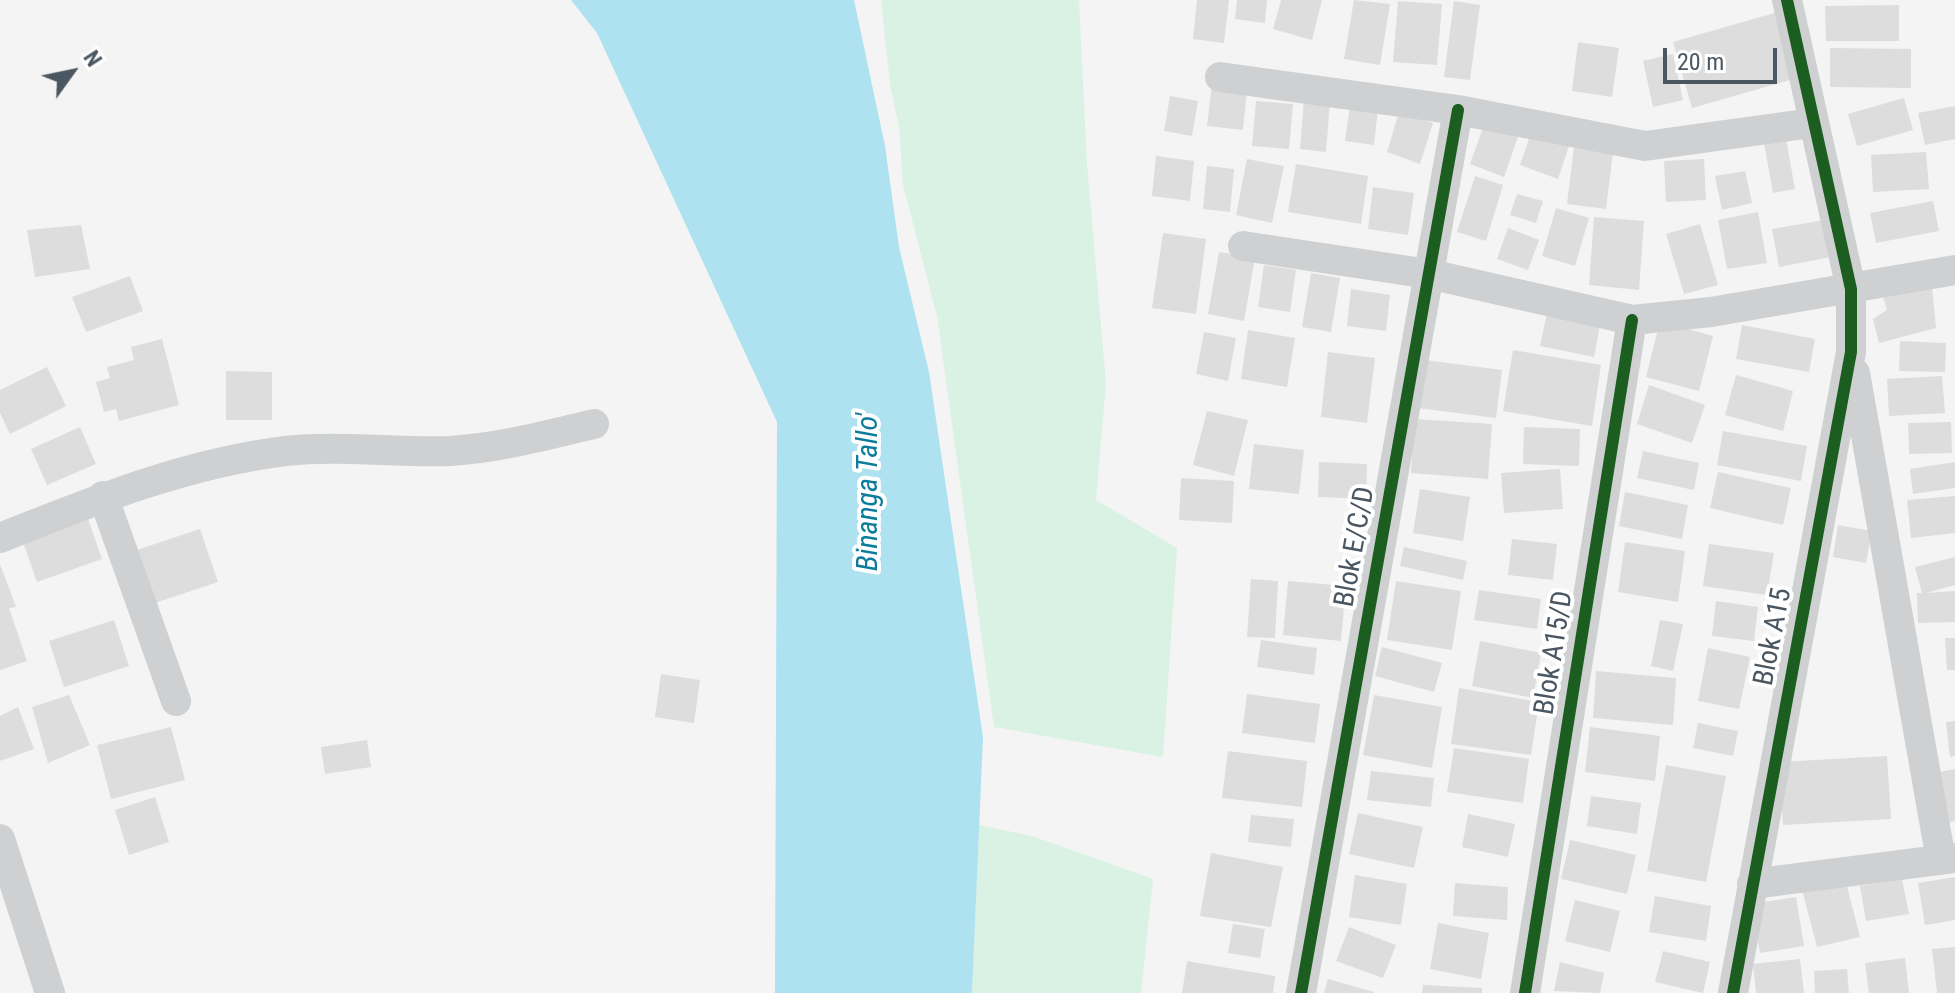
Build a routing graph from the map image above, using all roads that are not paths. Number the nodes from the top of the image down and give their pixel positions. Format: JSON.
{"nodes":[{"id":1,"x":1787,"y":0,"type":"edge"},
{"id":2,"x":1220,"y":77,"type":"dead end"},
{"id":3,"x":1458,"y":110,"type":"junction"},
{"id":4,"x":1812,"y":123,"type":"junction"},
{"id":5,"x":1243,"y":246,"type":"dead end"},
{"id":6,"x":1955,"y":270,"type":"edge"},
{"id":7,"x":1429,"y":274,"type":"junction"},
{"id":8,"x":1851,"y":289,"type":"junction"},
{"id":9,"x":1632,"y":320,"type":"junction"},
{"id":10,"x":1851,"y":352,"type":"junction"},
{"id":11,"x":594,"y":424,"type":"dead end"},
{"id":12,"x":103,"y":496,"type":"junction"},
{"id":13,"x":0,"y":538,"type":"edge"},
{"id":14,"x":176,"y":701,"type":"dead end"},
{"id":15,"x":0,"y":839,"type":"edge"},
{"id":16,"x":1948,"y":859,"type":"edge"},
{"id":17,"x":1752,"y":884,"type":"junction"},
{"id":18,"x":50,"y":993,"type":"edge"},
{"id":19,"x":1301,"y":993,"type":"edge"},
{"id":20,"x":1525,"y":993,"type":"edge"},
{"id":21,"x":1733,"y":993,"type":"edge"}],
"edges":[{"from":1,"to":4,"type":"street","name":"Blok A15"},
{"from":2,"to":3,"type":"street"},
{"from":3,"to":4,"type":"street"},
{"from":3,"to":7,"type":"street","name":"Blok E/C/D"},
{"from":4,"to":8,"type":"street","name":"Blok A15"},
{"from":5,"to":7,"type":"street"},
{"from":6,"to":8,"type":"street"},
{"from":7,"to":9,"type":"street"},
{"from":7,"to":19,"type":"street","name":"Blok E/C/D"},
{"from":8,"to":9,"type":"street"},
{"from":8,"to":10,"type":"street","name":"Blok A15"},
{"from":9,"to":20,"type":"street","name":"Blok A15/D"},
{"from":10,"to":16,"type":"street"},
{"from":10,"to":17,"type":"street","name":"Blok A15"},
{"from":11,"to":12,"type":"street"},
{"from":12,"to":13,"type":"street"},
{"from":12,"to":14,"type":"street"},
{"from":15,"to":18,"type":"street"},
{"from":16,"to":17,"type":"street"},
{"from":17,"to":21,"type":"street","name":"Blok A15"}]}
